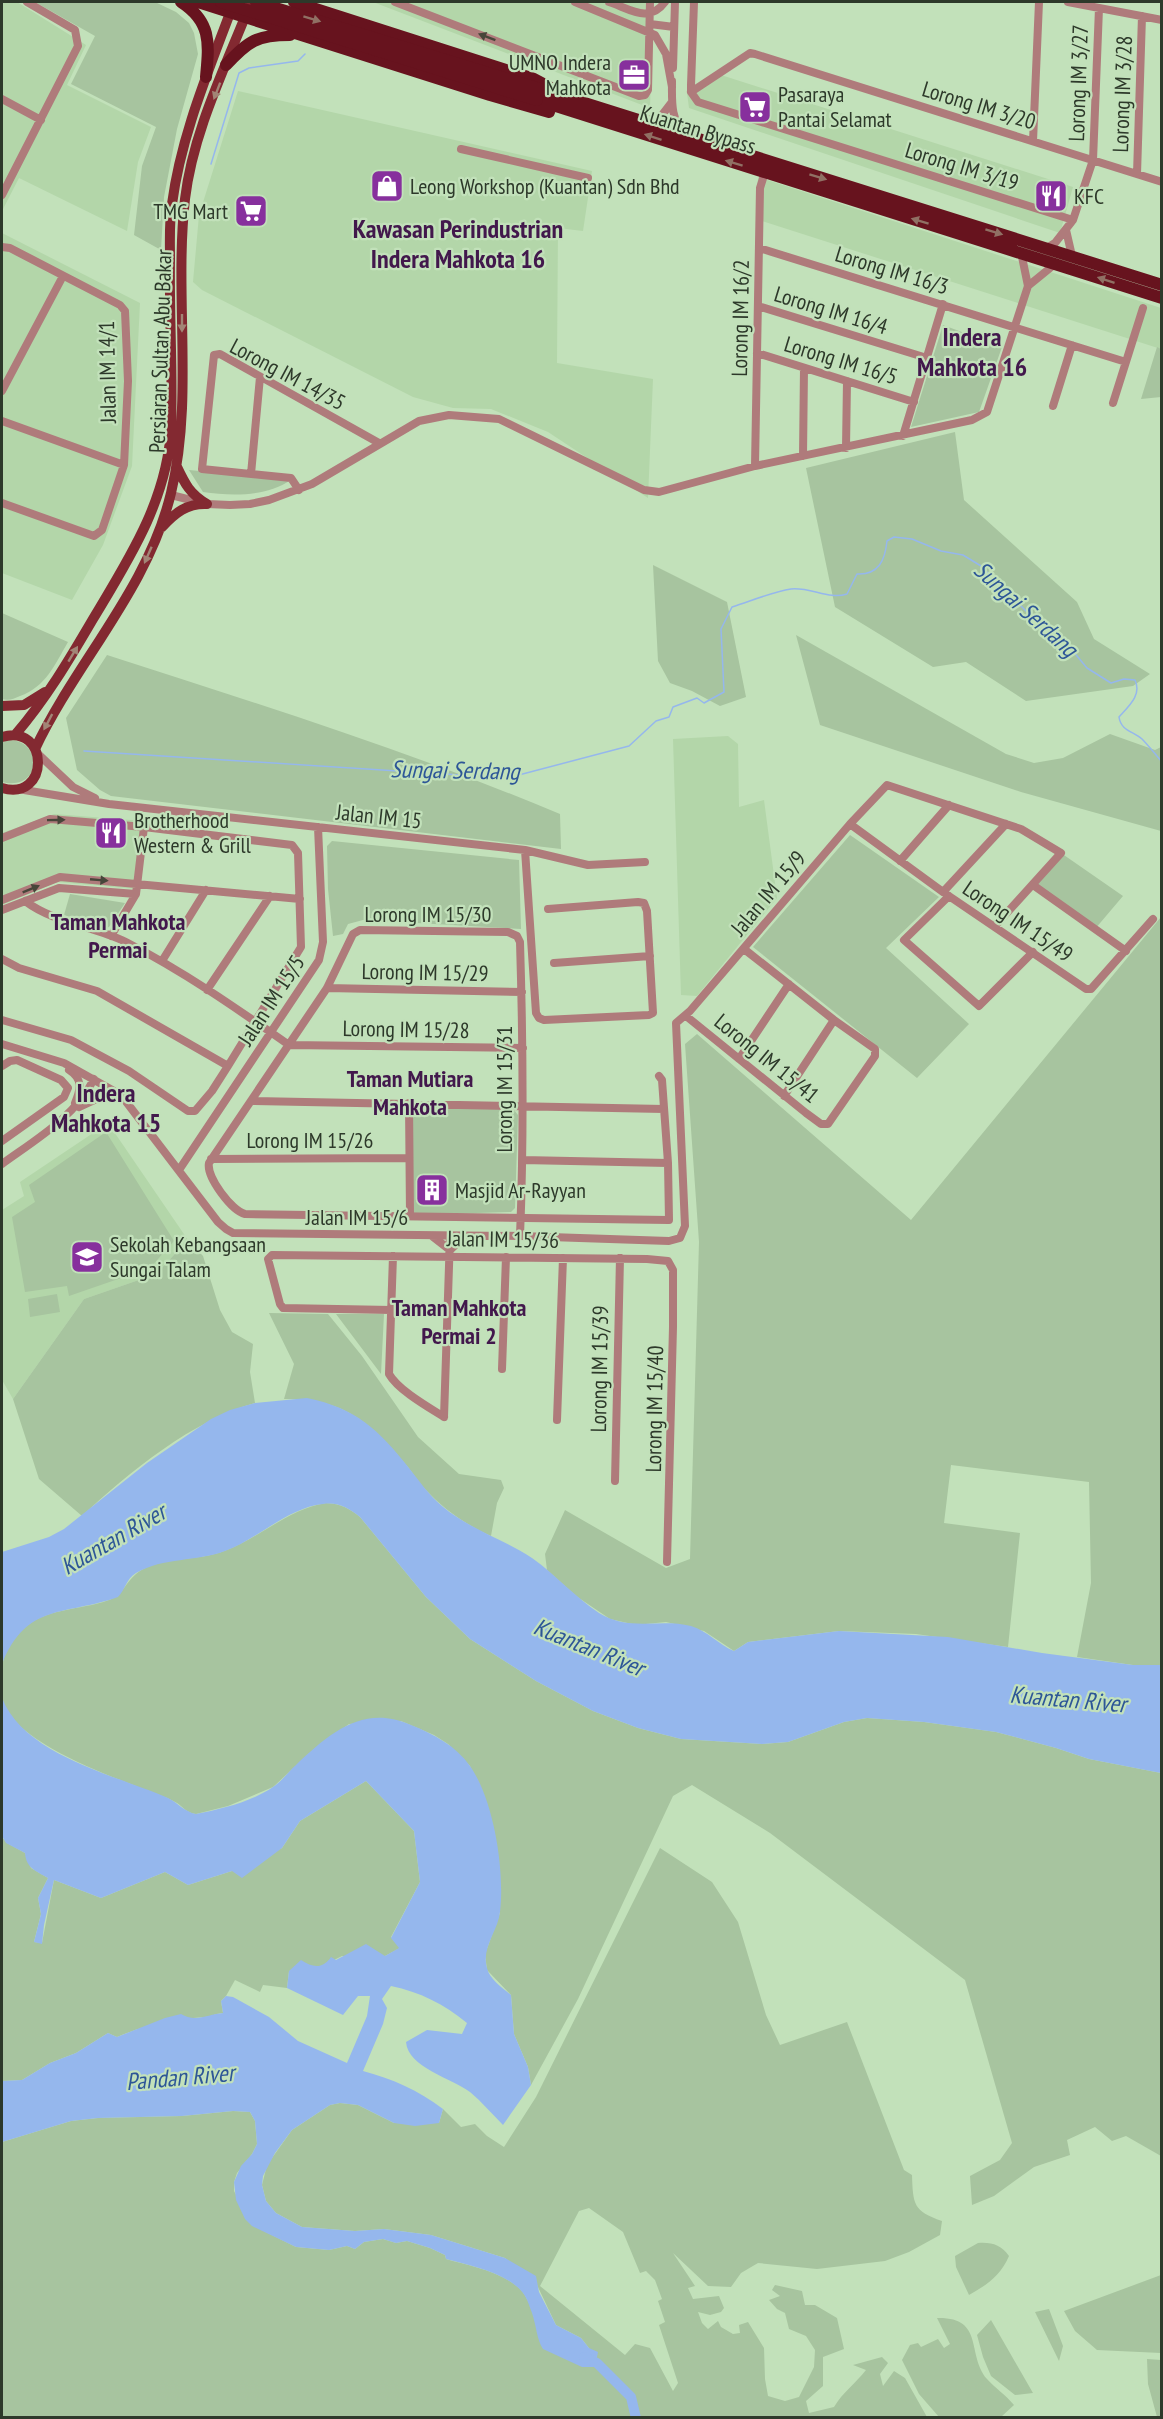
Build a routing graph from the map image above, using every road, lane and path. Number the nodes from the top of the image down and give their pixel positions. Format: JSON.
{"nodes":[{"id":1,"x":27,"y":2,"type":"edge"},
{"id":2,"x":181,"y":2,"type":"edge"},
{"id":3,"x":203,"y":2,"type":"edge"},
{"id":4,"x":221,"y":2,"type":"edge"},
{"id":5,"x":250,"y":2,"type":"edge"},
{"id":6,"x":256,"y":2,"type":"edge"},
{"id":7,"x":261,"y":2,"type":"edge"},
{"id":8,"x":294,"y":2,"type":"edge"},
{"id":9,"x":307,"y":2,"type":"edge"},
{"id":10,"x":395,"y":2,"type":"edge"},
{"id":11,"x":575,"y":2,"type":"edge"},
{"id":12,"x":609,"y":2,"type":"edge"},
{"id":13,"x":650,"y":2,"type":"edge"},
{"id":14,"x":665,"y":2,"type":"edge"},
{"id":15,"x":675,"y":2,"type":"edge"},
{"id":16,"x":694,"y":2,"type":"edge"},
{"id":17,"x":1039,"y":2,"type":"edge"},
{"id":18,"x":1068,"y":2,"type":"edge"},
{"id":19,"x":232,"y":7,"type":"edge"},
{"id":20,"x":1100,"y":8,"type":"junction"},
{"id":21,"x":326,"y":12,"type":"junction"},
{"id":22,"x":650,"y":14,"type":"junction"},
{"id":23,"x":245,"y":16,"type":"junction"},
{"id":24,"x":1143,"y":16,"type":"junction"},
{"id":25,"x":1161,"y":20,"type":"edge"},
{"id":26,"x":270,"y":25,"type":"junction"},
{"id":27,"x":674,"y":27,"type":"junction"},
{"id":28,"x":650,"y":28,"type":"junction"},
{"id":29,"x":303,"y":35,"type":"junction"},
{"id":30,"x":226,"y":65,"type":"junction"},
{"id":31,"x":206,"y":77,"type":"junction"},
{"id":32,"x":672,"y":87,"type":"junction"},
{"id":33,"x":691,"y":93,"type":"junction"},
{"id":34,"x":539,"y":94,"type":"junction"},
{"id":35,"x":2,"y":99,"type":"edge"},
{"id":36,"x":572,"y":99,"type":"junction"},
{"id":37,"x":672,"y":102,"type":"junction"},
{"id":38,"x":583,"y":115,"type":"junction"},
{"id":39,"x":41,"y":120,"type":"junction"},
{"id":40,"x":642,"y":122,"type":"junction"},
{"id":41,"x":690,"y":137,"type":"junction"},
{"id":42,"x":1033,"y":141,"type":"junction"},
{"id":43,"x":461,"y":149,"type":"dead end"},
{"id":44,"x":1093,"y":160,"type":"junction"},
{"id":45,"x":765,"y":172,"type":"junction"},
{"id":46,"x":1137,"y":174,"type":"junction"},
{"id":47,"x":588,"y":178,"type":"dead end"},
{"id":48,"x":1161,"y":182,"type":"edge"},
{"id":49,"x":2,"y":195,"type":"edge"},
{"id":50,"x":1073,"y":220,"type":"junction"},
{"id":51,"x":1066,"y":230,"type":"junction"},
{"id":52,"x":2,"y":247,"type":"edge"},
{"id":53,"x":759,"y":248,"type":"junction"},
{"id":54,"x":1047,"y":248,"type":"junction"},
{"id":55,"x":1021,"y":252,"type":"junction"},
{"id":56,"x":1072,"y":256,"type":"junction"},
{"id":57,"x":1055,"y":264,"type":"junction"},
{"id":58,"x":63,"y":276,"type":"junction"},
{"id":59,"x":1161,"y":285,"type":"edge"},
{"id":60,"x":1028,"y":286,"type":"junction"},
{"id":61,"x":1161,"y":298,"type":"edge"},
{"id":62,"x":943,"y":304,"type":"junction"},
{"id":63,"x":758,"y":306,"type":"junction"},
{"id":64,"x":1143,"y":308,"type":"dead end"},
{"id":65,"x":1015,"y":327,"type":"junction"},
{"id":66,"x":1072,"y":345,"type":"junction"},
{"id":67,"x":757,"y":353,"type":"junction"},
{"id":68,"x":927,"y":358,"type":"junction"},
{"id":69,"x":1126,"y":362,"type":"junction"},
{"id":70,"x":804,"y":368,"type":"junction"},
{"id":71,"x":260,"y":377,"type":"junction"},
{"id":72,"x":847,"y":381,"type":"junction"},
{"id":73,"x":2,"y":391,"type":"edge"},
{"id":74,"x":914,"y":402,"type":"junction"},
{"id":75,"x":1113,"y":403,"type":"dead end"},
{"id":76,"x":1053,"y":406,"type":"dead end"},
{"id":77,"x":2,"y":421,"type":"edge"},
{"id":78,"x":903,"y":436,"type":"junction"},
{"id":79,"x":379,"y":444,"type":"junction"},
{"id":80,"x":846,"y":448,"type":"junction"},
{"id":81,"x":803,"y":456,"type":"junction"},
{"id":82,"x":124,"y":465,"type":"junction"},
{"id":83,"x":755,"y":466,"type":"junction"},
{"id":84,"x":177,"y":467,"type":"junction"},
{"id":85,"x":251,"y":474,"type":"junction"},
{"id":86,"x":299,"y":490,"type":"junction"},
{"id":87,"x":171,"y":495,"type":"junction"},
{"id":88,"x":2,"y":503,"type":"edge"},
{"id":89,"x":207,"y":504,"type":"junction"},
{"id":90,"x":150,"y":516,"type":"junction"},
{"id":91,"x":159,"y":531,"type":"junction"},
{"id":92,"x":54,"y":684,"type":"junction"},
{"id":93,"x":2,"y":706,"type":"edge"},
{"id":94,"x":7,"y":734,"type":"edge"},
{"id":95,"x":36,"y":751,"type":"junction"},
{"id":96,"x":2,"y":790,"type":"edge"},
{"id":97,"x":16,"y":790,"type":"junction"},
{"id":98,"x":109,"y":804,"type":"junction"},
{"id":99,"x":949,"y":805,"type":"junction"},
{"id":100,"x":850,"y":824,"type":"junction"},
{"id":101,"x":1006,"y":824,"type":"junction"},
{"id":102,"x":144,"y":827,"type":"junction"},
{"id":103,"x":318,"y":827,"type":"junction"},
{"id":104,"x":2,"y":838,"type":"edge"},
{"id":105,"x":525,"y":850,"type":"junction"},
{"id":106,"x":900,"y":861,"type":"junction"},
{"id":107,"x":645,"y":862,"type":"dead end"},
{"id":108,"x":137,"y":883,"type":"junction"},
{"id":109,"x":1033,"y":885,"type":"junction"},
{"id":110,"x":206,"y":890,"type":"junction"},
{"id":111,"x":136,"y":894,"type":"junction"},
{"id":112,"x":946,"y":894,"type":"junction"},
{"id":113,"x":270,"y":896,"type":"junction"},
{"id":114,"x":300,"y":899,"type":"junction"},
{"id":115,"x":2,"y":900,"type":"edge"},
{"id":116,"x":25,"y":901,"type":"junction"},
{"id":117,"x":548,"y":909,"type":"dead end"},
{"id":118,"x":2,"y":910,"type":"edge"},
{"id":119,"x":1153,"y":919,"type":"dead end"},
{"id":120,"x":995,"y":926,"type":"junction"},
{"id":121,"x":111,"y":936,"type":"junction"},
{"id":122,"x":520,"y":942,"type":"joint"},
{"id":123,"x":744,"y":949,"type":"junction"},
{"id":124,"x":1126,"y":951,"type":"junction"},
{"id":125,"x":1033,"y":952,"type":"junction"},
{"id":126,"x":650,"y":956,"type":"junction"},
{"id":127,"x":2,"y":959,"type":"edge"},
{"id":128,"x":162,"y":962,"type":"junction"},
{"id":129,"x":554,"y":963,"type":"dead end"},
{"id":130,"x":789,"y":984,"type":"junction"},
{"id":131,"x":327,"y":988,"type":"junction"},
{"id":132,"x":207,"y":990,"type":"junction"},
{"id":133,"x":522,"y":992,"type":"junction"},
{"id":134,"x":686,"y":1016,"type":"junction"},
{"id":135,"x":2,"y":1020,"type":"edge"},
{"id":136,"x":834,"y":1020,"type":"junction"},
{"id":137,"x":256,"y":1022,"type":"junction"},
{"id":138,"x":676,"y":1023,"type":"joint"},
{"id":139,"x":272,"y":1033,"type":"junction"},
{"id":140,"x":2,"y":1044,"type":"edge"},
{"id":141,"x":289,"y":1044,"type":"junction"},
{"id":142,"x":523,"y":1048,"type":"junction"},
{"id":143,"x":739,"y":1059,"type":"junction"},
{"id":144,"x":53,"y":1060,"type":"junction"},
{"id":145,"x":2,"y":1066,"type":"edge"},
{"id":146,"x":228,"y":1066,"type":"junction"},
{"id":147,"x":659,"y":1076,"type":"dead end"},
{"id":148,"x":94,"y":1079,"type":"junction"},
{"id":149,"x":784,"y":1096,"type":"junction"},
{"id":150,"x":251,"y":1101,"type":"junction"},
{"id":151,"x":409,"y":1103,"type":"junction"},
{"id":152,"x":524,"y":1106,"type":"junction"},
{"id":153,"x":664,"y":1109,"type":"junction"},
{"id":154,"x":71,"y":1111,"type":"junction"},
{"id":155,"x":138,"y":1114,"type":"junction"},
{"id":156,"x":2,"y":1142,"type":"edge"},
{"id":157,"x":409,"y":1158,"type":"junction"},
{"id":158,"x":522,"y":1161,"type":"junction"},
{"id":159,"x":209,"y":1163,"type":"junction"},
{"id":160,"x":668,"y":1163,"type":"junction"},
{"id":161,"x":2,"y":1164,"type":"edge"},
{"id":162,"x":179,"y":1170,"type":"junction"},
{"id":163,"x":410,"y":1215,"type":"junction"},
{"id":164,"x":521,"y":1216,"type":"junction"},
{"id":165,"x":432,"y":1236,"type":"junction"},
{"id":166,"x":450,"y":1236,"type":"junction"},
{"id":167,"x":465,"y":1236,"type":"junction"},
{"id":168,"x":520,"y":1236,"type":"junction"},
{"id":169,"x":450,"y":1253,"type":"junction"},
{"id":170,"x":393,"y":1256,"type":"junction"},
{"id":171,"x":506,"y":1257,"type":"junction"},
{"id":172,"x":563,"y":1257,"type":"junction"},
{"id":173,"x":620,"y":1258,"type":"junction"},
{"id":174,"x":665,"y":1259,"type":"joint"},
{"id":175,"x":391,"y":1310,"type":"junction"},
{"id":176,"x":502,"y":1370,"type":"dead end"},
{"id":177,"x":557,"y":1420,"type":"dead end"},
{"id":178,"x":615,"y":1481,"type":"dead end"},
{"id":179,"x":667,"y":1562,"type":"dead end"}],
"edges":[{"from":1,"to":39,"type":"street"},
{"from":2,"to":31,"type":"highway"},
{"from":3,"to":19,"type":"highway"},
{"from":4,"to":34,"type":"highway","name":"Kuantan Bypass","bridge":true},
{"from":5,"to":23,"type":"main road","name":"Persiaran Sultan Abu Bakar"},
{"from":6,"to":34,"type":"highway","name":"Kuantan Bypass","one_way":true,"bridge":true},
{"from":7,"to":26,"type":"highway"},
{"from":8,"to":21,"type":"highway"},
{"from":9,"to":21,"type":"highway"},
{"from":28,"to":10,"type":"street","one_way":true},
{"from":11,"to":28,"type":"street"},
{"from":12,"to":22,"type":"street"},
{"from":13,"to":22,"type":"street"},
{"from":14,"to":22,"type":"street"},
{"from":15,"to":27,"type":"street"},
{"from":16,"to":33,"type":"street"},
{"from":17,"to":42,"type":"street"},
{"from":18,"to":20,"type":"street"},
{"from":19,"to":23,"type":"highway"},
{"from":19,"to":31,"type":"main road","name":"Persiaran Sultan Abu Bakar"},
{"from":20,"to":24,"type":"street"},
{"from":20,"to":44,"type":"street","name":"Lorong IM 3/27"},
{"from":21,"to":36,"type":"highway"},
{"from":22,"to":28,"type":"street"},
{"from":23,"to":26,"type":"highway"},
{"from":23,"to":30,"type":"main road","name":"Persiaran Sultan Abu Bakar"},
{"from":24,"to":25,"type":"street"},
{"from":24,"to":46,"type":"street","name":"Lorong IM 3/28"},
{"from":26,"to":29,"type":"highway"},
{"from":27,"to":28,"type":"street"},
{"from":27,"to":32,"type":"street"},
{"from":28,"to":32,"type":"street"},
{"from":29,"to":30,"type":"highway"},
{"from":29,"to":38,"type":"highway"},
{"from":30,"to":84,"type":"main road","name":"Persiaran Sultan Abu Bakar","one_way":true},
{"from":31,"to":90,"type":"main road","name":"Persiaran Sultan Abu Bakar"},
{"from":32,"to":37,"type":"street"},
{"from":33,"to":42,"type":"street","name":"Lorong IM 3/20"},
{"from":33,"to":50,"type":"street","name":"Lorong IM 3/19"},
{"from":34,"to":36,"type":"highway","name":"Kuantan Bypass"},
{"from":34,"to":38,"type":"highway","name":"Kuantan Bypass"},
{"from":35,"to":39,"type":"street"},
{"from":36,"to":40,"type":"highway","name":"Kuantan Bypass"},
{"from":37,"to":40,"type":"street"},
{"from":37,"to":41,"type":"street"},
{"from":45,"to":38,"type":"highway","name":"Kuantan Bypass","one_way":true},
{"from":39,"to":49,"type":"street"},
{"from":40,"to":41,"type":"highway","name":"Kuantan Bypass"},
{"from":41,"to":54,"type":"highway","name":"Kuantan Bypass","one_way":true},
{"from":42,"to":44,"type":"street","name":"Lorong IM 3/20"},
{"from":43,"to":47,"type":"street"},
{"from":44,"to":46,"type":"street","name":"Lorong IM 3/20"},
{"from":44,"to":50,"type":"street","name":"Lorong IM 3/27"},
{"from":45,"to":53,"type":"street","name":"Lorong IM 16/2"},
{"from":55,"to":45,"type":"highway","name":"Kuantan Bypass","one_way":true},
{"from":46,"to":48,"type":"street","name":"Lorong IM 3/20"},
{"from":50,"to":51,"type":"street","name":"Lorong IM 3/27"},
{"from":51,"to":54,"type":"street","name":"Lorong IM 3/27"},
{"from":51,"to":56,"type":"street"},
{"from":52,"to":58,"type":"street","name":"Jalan IM 14/1"},
{"from":53,"to":62,"type":"street","name":"Lorong IM 16/3"},
{"from":53,"to":63,"type":"street","name":"Lorong IM 16/2"},
{"from":54,"to":56,"type":"highway","name":"Kuantan Bypass"},
{"from":55,"to":57,"type":"highway","name":"Kuantan Bypass"},
{"from":55,"to":60,"type":"street"},
{"from":56,"to":59,"type":"highway","name":"Kuantan Bypass"},
{"from":57,"to":60,"type":"street"},
{"from":61,"to":57,"type":"highway","name":"Kuantan Bypass","one_way":true},
{"from":58,"to":73,"type":"street"},
{"from":58,"to":82,"type":"street","name":"Jalan IM 14/1"},
{"from":60,"to":65,"type":"street"},
{"from":62,"to":65,"type":"street","name":"Lorong IM 16/3"},
{"from":62,"to":68,"type":"street"},
{"from":63,"to":67,"type":"street","name":"Lorong IM 16/2"},
{"from":63,"to":68,"type":"street","name":"Lorong IM 16/4"},
{"from":64,"to":69,"type":"street"},
{"from":65,"to":66,"type":"street","name":"Lorong IM 16/3"},
{"from":65,"to":78,"type":"street"},
{"from":66,"to":69,"type":"street","name":"Lorong IM 16/3"},
{"from":66,"to":76,"type":"street"},
{"from":67,"to":70,"type":"street","name":"Lorong IM 16/5"},
{"from":67,"to":83,"type":"street","name":"Lorong IM 16/2"},
{"from":68,"to":74,"type":"street"},
{"from":69,"to":75,"type":"street"},
{"from":70,"to":72,"type":"street","name":"Lorong IM 16/5"},
{"from":70,"to":81,"type":"street"},
{"from":71,"to":79,"type":"street","name":"Lorong IM 14/35"},
{"from":71,"to":85,"type":"street"},
{"from":71,"to":85,"type":"street","name":"Lorong IM 14/35"},
{"from":72,"to":74,"type":"street","name":"Lorong IM 16/5"},
{"from":72,"to":80,"type":"street"},
{"from":74,"to":78,"type":"street"},
{"from":77,"to":82,"type":"street"},
{"from":78,"to":80,"type":"street"},
{"from":79,"to":83,"type":"street"},
{"from":79,"to":86,"type":"street"},
{"from":80,"to":81,"type":"street"},
{"from":81,"to":83,"type":"street"},
{"from":82,"to":88,"type":"street"},
{"from":84,"to":87,"type":"main road","name":"Persiaran Sultan Abu Bakar"},
{"from":84,"to":89,"type":"main road"},
{"from":85,"to":86,"type":"street","name":"Lorong IM 14/35"},
{"from":86,"to":89,"type":"street"},
{"from":87,"to":89,"type":"street"},
{"from":87,"to":90,"type":"main road"},
{"from":87,"to":91,"type":"main road","name":"Persiaran Sultan Abu Bakar"},
{"from":89,"to":91,"type":"main road"},
{"from":92,"to":90,"type":"main road","name":"Persiaran Sultan Abu Bakar","one_way":true},
{"from":91,"to":95,"type":"main road","name":"Persiaran Sultan Abu Bakar","one_way":true},
{"from":92,"to":93,"type":"main road"},
{"from":92,"to":94,"type":"main road","name":"Persiaran Sultan Abu Bakar"},
{"from":94,"to":95,"type":"main road"},
{"from":95,"to":97,"type":"main road","name":"Persiaran Sultan Abu Bakar"},
{"from":95,"to":98,"type":"street","name":"Jalan IM 15"},
{"from":96,"to":97,"type":"main road"},
{"from":97,"to":98,"type":"street","name":"Jalan IM 15"},
{"from":98,"to":103,"type":"street","name":"Jalan IM 15"},
{"from":99,"to":100,"type":"street","name":"Jalan IM 15/9"},
{"from":99,"to":101,"type":"street"},
{"from":99,"to":106,"type":"street"},
{"from":100,"to":106,"type":"street","name":"Lorong IM 15/49"},
{"from":100,"to":123,"type":"street","name":"Jalan IM 15/9"},
{"from":101,"to":109,"type":"street"},
{"from":101,"to":112,"type":"street"},
{"from":104,"to":102,"type":"street","one_way":true},
{"from":102,"to":108,"type":"street"},
{"from":102,"to":114,"type":"street"},
{"from":103,"to":105,"type":"street","name":"Jalan IM 15"},
{"from":103,"to":139,"type":"street","name":"Jalan IM 15/5"},
{"from":105,"to":107,"type":"street","name":"Jalan IM 15"},
{"from":105,"to":126,"type":"street"},
{"from":106,"to":112,"type":"street","name":"Lorong IM 15/49"},
{"from":108,"to":110,"type":"street"},
{"from":108,"to":111,"type":"street"},
{"from":115,"to":108,"type":"street","one_way":true},
{"from":109,"to":120,"type":"street"},
{"from":109,"to":124,"type":"street"},
{"from":110,"to":113,"type":"street"},
{"from":110,"to":128,"type":"street"},
{"from":111,"to":116,"type":"street"},
{"from":111,"to":121,"type":"street"},
{"from":112,"to":120,"type":"street","name":"Lorong IM 15/49"},
{"from":112,"to":125,"type":"street"},
{"from":113,"to":114,"type":"street"},
{"from":113,"to":132,"type":"street"},
{"from":114,"to":137,"type":"street"},
{"from":116,"to":118,"type":"street"},
{"from":116,"to":121,"type":"street"},
{"from":117,"to":126,"type":"street"},
{"from":119,"to":124,"type":"street","name":"Lorong IM 15/49"},
{"from":120,"to":125,"type":"street","name":"Lorong IM 15/49"},
{"from":121,"to":128,"type":"street"},
{"from":122,"to":131,"type":"street","name":"Lorong IM 15/30"},
{"from":122,"to":133,"type":"street","name":"Lorong IM 15/31"},
{"from":123,"to":130,"type":"street"},
{"from":123,"to":134,"type":"street","name":"Jalan IM 15/9"},
{"from":124,"to":125,"type":"street","name":"Lorong IM 15/49"},
{"from":126,"to":129,"type":"street"},
{"from":127,"to":146,"type":"street"},
{"from":128,"to":132,"type":"street"},
{"from":130,"to":136,"type":"street"},
{"from":130,"to":143,"type":"street"},
{"from":131,"to":133,"type":"street","name":"Lorong IM 15/29"},
{"from":131,"to":141,"type":"street","name":"Lorong IM 15/30"},
{"from":132,"to":137,"type":"street"},
{"from":133,"to":142,"type":"street","name":"Lorong IM 15/31"},
{"from":134,"to":138,"type":"street","name":"Jalan IM 15/9"},
{"from":134,"to":143,"type":"street","name":"Lorong IM 15/41"},
{"from":135,"to":146,"type":"street"},
{"from":136,"to":149,"type":"street"},
{"from":136,"to":149,"type":"street","name":"Lorong IM 15/41"},
{"from":137,"to":139,"type":"street"},
{"from":137,"to":146,"type":"street"},
{"from":138,"to":168,"type":"street","name":"Jalan IM 15/6"},
{"from":139,"to":141,"type":"street"},
{"from":139,"to":162,"type":"street","name":"Jalan IM 15/5"},
{"from":140,"to":144,"type":"street","name":"Jalan IM 15/6"},
{"from":141,"to":142,"type":"street","name":"Lorong IM 15/28"},
{"from":141,"to":150,"type":"street","name":"Lorong IM 15/30"},
{"from":142,"to":152,"type":"street","name":"Lorong IM 15/31"},
{"from":143,"to":149,"type":"street","name":"Lorong IM 15/41"},
{"from":144,"to":148,"type":"street","name":"Jalan IM 15/6"},
{"from":144,"to":154,"type":"street"},
{"from":145,"to":156,"type":"street"},
{"from":147,"to":153,"type":"street"},
{"from":148,"to":154,"type":"street"},
{"from":148,"to":155,"type":"street","name":"Jalan IM 15/6"},
{"from":150,"to":151,"type":"street"},
{"from":150,"to":159,"type":"street","name":"Lorong IM 15/30"},
{"from":151,"to":152,"type":"street"},
{"from":151,"to":157,"type":"street"},
{"from":152,"to":153,"type":"street"},
{"from":152,"to":158,"type":"street","name":"Lorong IM 15/31"},
{"from":153,"to":160,"type":"street"},
{"from":154,"to":155,"type":"street"},
{"from":154,"to":161,"type":"street"},
{"from":155,"to":162,"type":"street","name":"Jalan IM 15/6"},
{"from":157,"to":159,"type":"street","name":"Lorong IM 15/26"},
{"from":157,"to":163,"type":"street"},
{"from":158,"to":160,"type":"street"},
{"from":158,"to":164,"type":"street","name":"Lorong IM 15/31"},
{"from":159,"to":163,"type":"street"},
{"from":160,"to":164,"type":"street"},
{"from":162,"to":165,"type":"street","name":"Jalan IM 15/6"},
{"from":163,"to":164,"type":"street"},
{"from":164,"to":168,"type":"street","name":"Lorong IM 15/31"},
{"from":165,"to":166,"type":"street","name":"Jalan IM 15/6"},
{"from":165,"to":169,"type":"street"},
{"from":166,"to":167,"type":"street","name":"Jalan IM 15/6"},
{"from":166,"to":169,"type":"street"},
{"from":167,"to":168,"type":"street","name":"Jalan IM 15/6"},
{"from":167,"to":169,"type":"street"},
{"from":169,"to":170,"type":"street","name":"Jalan IM 15/36"},
{"from":169,"to":171,"type":"street","name":"Jalan IM 15/36"},
{"from":169,"to":175,"type":"street"},
{"from":170,"to":175,"type":"street"},
{"from":170,"to":175,"type":"street","name":"Jalan IM 15/36"},
{"from":171,"to":172,"type":"street","name":"Jalan IM 15/36"},
{"from":171,"to":176,"type":"street"},
{"from":172,"to":173,"type":"street","name":"Jalan IM 15/36"},
{"from":172,"to":177,"type":"street"},
{"from":173,"to":174,"type":"street","name":"Jalan IM 15/36"},
{"from":173,"to":178,"type":"street","name":"Lorong IM 15/39"},
{"from":174,"to":179,"type":"street","name":"Lorong IM 15/40"}]}
